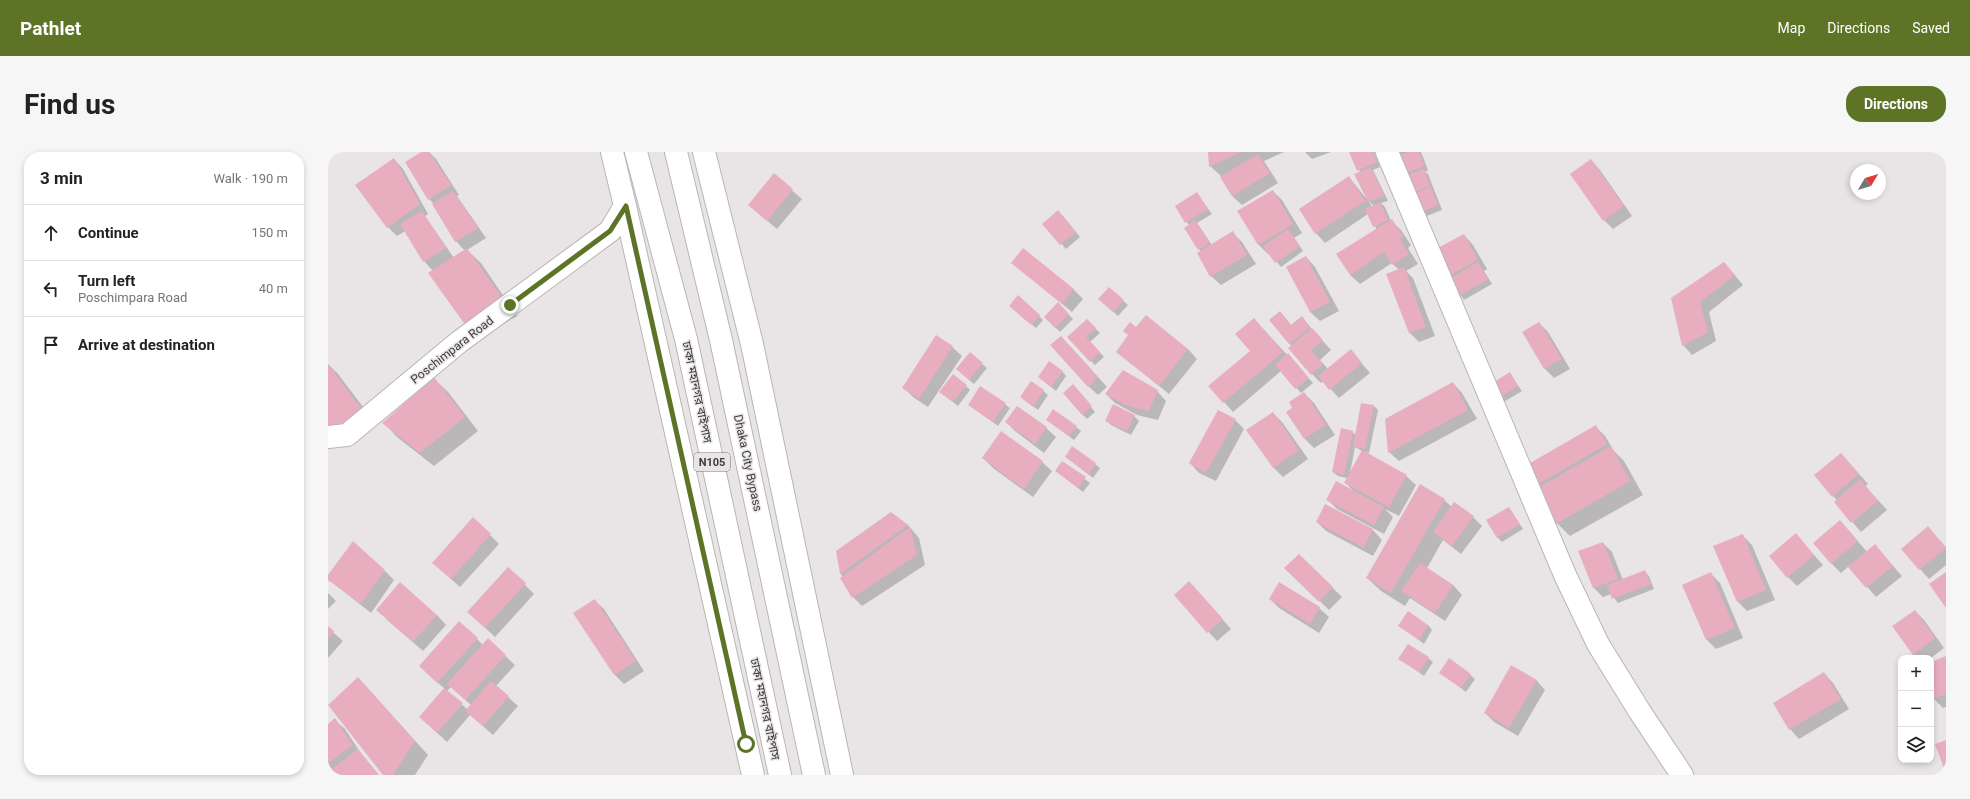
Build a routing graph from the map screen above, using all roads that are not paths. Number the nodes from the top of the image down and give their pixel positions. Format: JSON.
{"nodes":[{"id":1,"x":612,"y":152,"type":"edge"},
{"id":2,"x":636,"y":152,"type":"edge"},
{"id":3,"x":676,"y":152,"type":"edge"},
{"id":4,"x":704,"y":152,"type":"edge"},
{"id":5,"x":1387,"y":152,"type":"edge"},
{"id":6,"x":626,"y":206,"type":"junction"},
{"id":7,"x":328,"y":437,"type":"edge"},
{"id":8,"x":753,"y":775,"type":"edge"},
{"id":9,"x":780,"y":775,"type":"edge"},
{"id":10,"x":814,"y":775,"type":"edge"},
{"id":11,"x":842,"y":775,"type":"edge"},
{"id":12,"x":1682,"y":775,"type":"edge"}],
"edges":[{"from":1,"to":6,"type":"main road"},
{"from":2,"to":9,"type":"main road","name":"ঢাকা মহানগর বাইপাস","number":"N105"},
{"from":3,"to":10,"type":"main road","name":"Dhaka City Bypass","number":"N105"},
{"from":4,"to":11,"type":"main road"},
{"from":5,"to":12,"type":"main road"},
{"from":6,"to":7,"type":"main road","name":"Poschimpara Road"},
{"from":6,"to":8,"type":"main road"}]}
